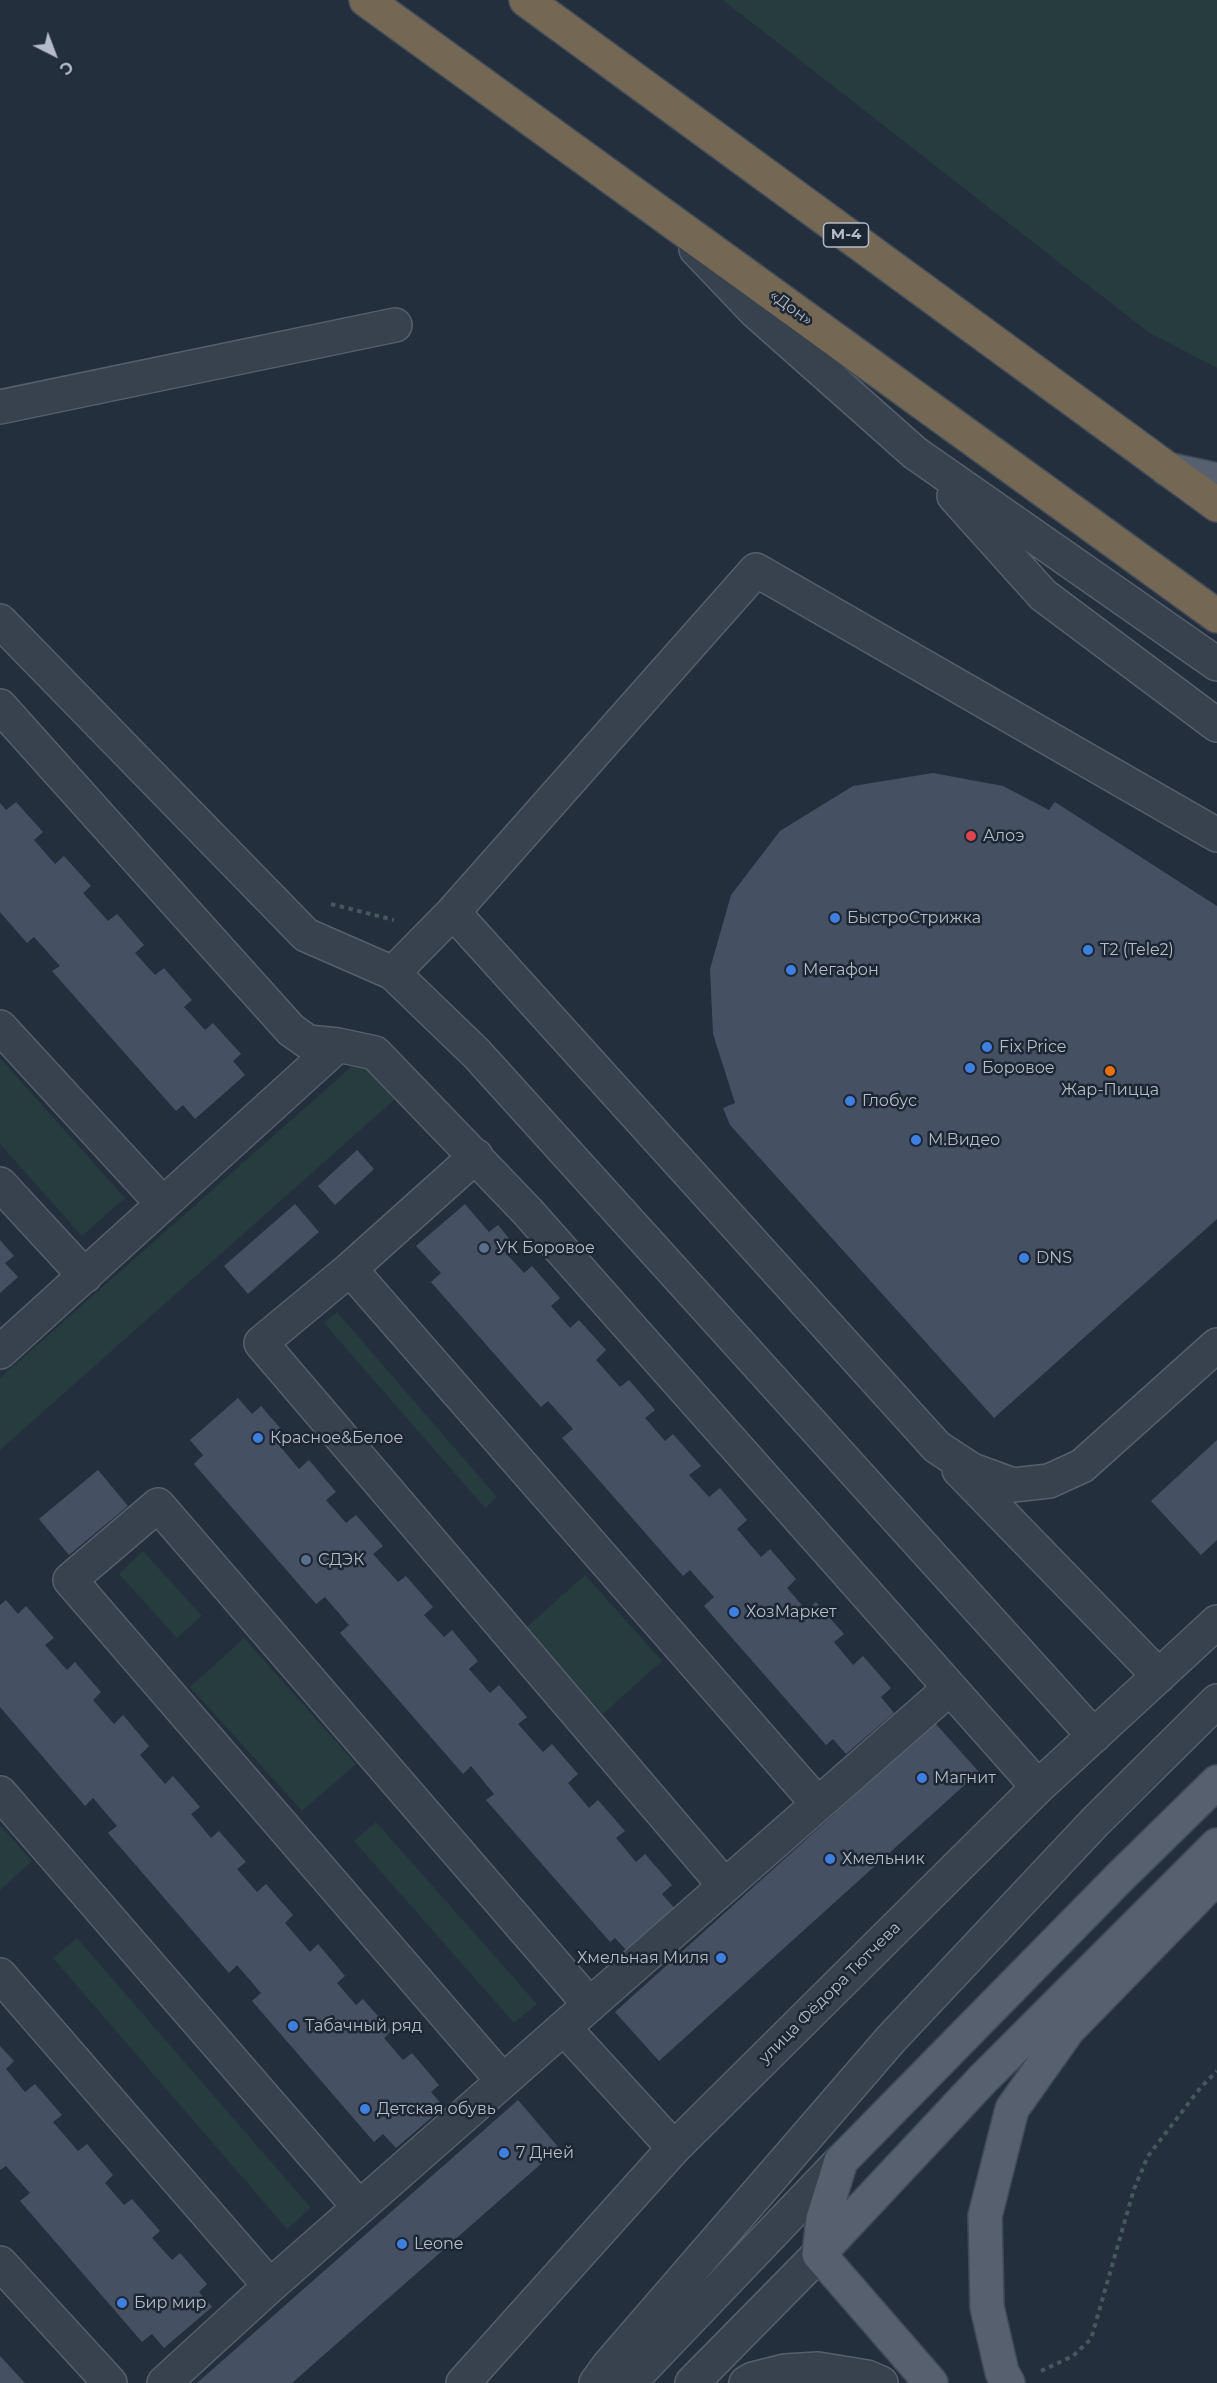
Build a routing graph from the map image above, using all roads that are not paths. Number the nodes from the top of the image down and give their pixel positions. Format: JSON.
{"nodes":[{"id":1,"x":366,"y":0,"type":"edge"},
{"id":2,"x":526,"y":0,"type":"edge"},
{"id":3,"x":668,"y":219,"type":"junction"},
{"id":4,"x":395,"y":325,"type":"dead end"},
{"id":5,"x":0,"y":407,"type":"edge"},
{"id":6,"x":915,"y":453,"type":"junction"},
{"id":7,"x":1167,"y":469,"type":"junction"},
{"id":8,"x":1217,"y":480,"type":"edge"},
{"id":9,"x":1217,"y":505,"type":"edge"},
{"id":10,"x":1217,"y":616,"type":"edge"},
{"id":11,"x":0,"y":621,"type":"edge"},
{"id":12,"x":1217,"y":664,"type":"edge"},
{"id":13,"x":0,"y":706,"type":"edge"},
{"id":14,"x":1217,"y":725,"type":"edge"},
{"id":15,"x":1217,"y":835,"type":"edge"},
{"id":16,"x":453,"y":912,"type":"junction"},
{"id":17,"x":393,"y":973,"type":"junction"},
{"id":18,"x":0,"y":1027,"type":"edge"},
{"id":19,"x":338,"y":1045,"type":"junction"},
{"id":20,"x":476,"y":1156,"type":"junction"},
{"id":21,"x":0,"y":1184,"type":"edge"},
{"id":22,"x":163,"y":1204,"type":"junction"},
{"id":23,"x":350,"y":1269,"type":"junction"},
{"id":24,"x":86,"y":1275,"type":"junction"},
{"id":25,"x":1217,"y":1345,"type":"edge"},
{"id":26,"x":0,"y":1352,"type":"edge"},
{"id":27,"x":937,"y":1447,"type":"junction"},
{"id":28,"x":1217,"y":1622,"type":"edge"},
{"id":29,"x":1159,"y":1676,"type":"junction"},
{"id":30,"x":950,"y":1688,"type":"junction"},
{"id":31,"x":1217,"y":1701,"type":"edge"},
{"id":32,"x":1094,"y":1737,"type":"junction"},
{"id":33,"x":1217,"y":1782,"type":"edge"},
{"id":34,"x":1038,"y":1787,"type":"junction"},
{"id":35,"x":0,"y":1793,"type":"edge"},
{"id":36,"x":818,"y":1804,"type":"junction"},
{"id":37,"x":1217,"y":1845,"type":"edge"},
{"id":38,"x":1217,"y":1877,"type":"edge"},
{"id":39,"x":725,"y":1886,"type":"junction"},
{"id":40,"x":0,"y":1975,"type":"edge"},
{"id":41,"x":590,"y":2005,"type":"junction"},
{"id":42,"x":564,"y":2028,"type":"junction"},
{"id":43,"x":503,"y":2081,"type":"junction"},
{"id":44,"x":674,"y":2148,"type":"junction"},
{"id":45,"x":841,"y":2161,"type":"junction"},
{"id":46,"x":359,"y":2207,"type":"junction"},
{"id":47,"x":819,"y":2254,"type":"junction"},
{"id":48,"x":0,"y":2263,"type":"edge"},
{"id":49,"x":270,"y":2286,"type":"junction"},
{"id":50,"x":1022,"y":2378,"type":"edge"},
{"id":51,"x":110,"y":2383,"type":"edge"},
{"id":52,"x":164,"y":2383,"type":"edge"},
{"id":53,"x":463,"y":2383,"type":"edge"},
{"id":54,"x":596,"y":2383,"type":"edge"},
{"id":55,"x":629,"y":2383,"type":"edge"},
{"id":56,"x":692,"y":2383,"type":"edge"},
{"id":57,"x":746,"y":2383,"type":"edge"},
{"id":58,"x":881,"y":2383,"type":"edge"},
{"id":59,"x":931,"y":2383,"type":"edge"}],
"edges":[{"from":1,"to":3,"type":"highway","name":"«Дон»"},
{"from":2,"to":7,"type":"highway","number":"М-4"},
{"from":3,"to":6,"type":"street"},
{"from":3,"to":10,"type":"highway","name":"«Дон»"},
{"from":4,"to":5,"type":"street"},
{"from":6,"to":12,"type":"street"},
{"from":6,"to":14,"type":"street"},
{"from":7,"to":8,"type":"main road"},
{"from":7,"to":9,"type":"highway","number":"М-4"},
{"from":11,"to":17,"type":"street"},
{"from":13,"to":19,"type":"street"},
{"from":15,"to":16,"type":"street"},
{"from":16,"to":17,"type":"street"},
{"from":16,"to":27,"type":"street"},
{"from":17,"to":32,"type":"street"},
{"from":18,"to":22,"type":"street"},
{"from":19,"to":20,"type":"street"},
{"from":19,"to":22,"type":"street"},
{"from":20,"to":23,"type":"street"},
{"from":20,"to":30,"type":"street"},
{"from":21,"to":24,"type":"street"},
{"from":22,"to":24,"type":"street"},
{"from":23,"to":36,"type":"street"},
{"from":23,"to":39,"type":"street"},
{"from":24,"to":26,"type":"street"},
{"from":25,"to":27,"type":"street"},
{"from":27,"to":29,"type":"street"},
{"from":28,"to":29,"type":"street","name":"улица Фёдора Тютчева"},
{"from":29,"to":32,"type":"street","name":"улица Фёдора Тютчева"},
{"from":30,"to":34,"type":"street"},
{"from":30,"to":36,"type":"street"},
{"from":31,"to":54,"type":"street"},
{"from":32,"to":34,"type":"street","name":"улица Фёдора Тютчева"},
{"from":33,"to":45,"type":"main road"},
{"from":34,"to":44,"type":"street","name":"улица Фёдора Тютчева"},
{"from":35,"to":46,"type":"street"},
{"from":36,"to":39,"type":"street"},
{"from":37,"to":47,"type":"main road"},
{"from":38,"to":50,"type":"main road"},
{"from":39,"to":41,"type":"street"},
{"from":40,"to":49,"type":"street"},
{"from":41,"to":42,"type":"street"},
{"from":41,"to":43,"type":"street"},
{"from":42,"to":43,"type":"street"},
{"from":42,"to":44,"type":"street"},
{"from":43,"to":46,"type":"street"},
{"from":44,"to":53,"type":"street","name":"улица Фёдора Тютчева"},
{"from":45,"to":47,"type":"main road"},
{"from":45,"to":55,"type":"street"},
{"from":46,"to":49,"type":"street"},
{"from":47,"to":56,"type":"street"},
{"from":47,"to":59,"type":"main road"},
{"from":48,"to":51,"type":"street"},
{"from":49,"to":52,"type":"street"},
{"from":57,"to":58,"type":"street"}]}
